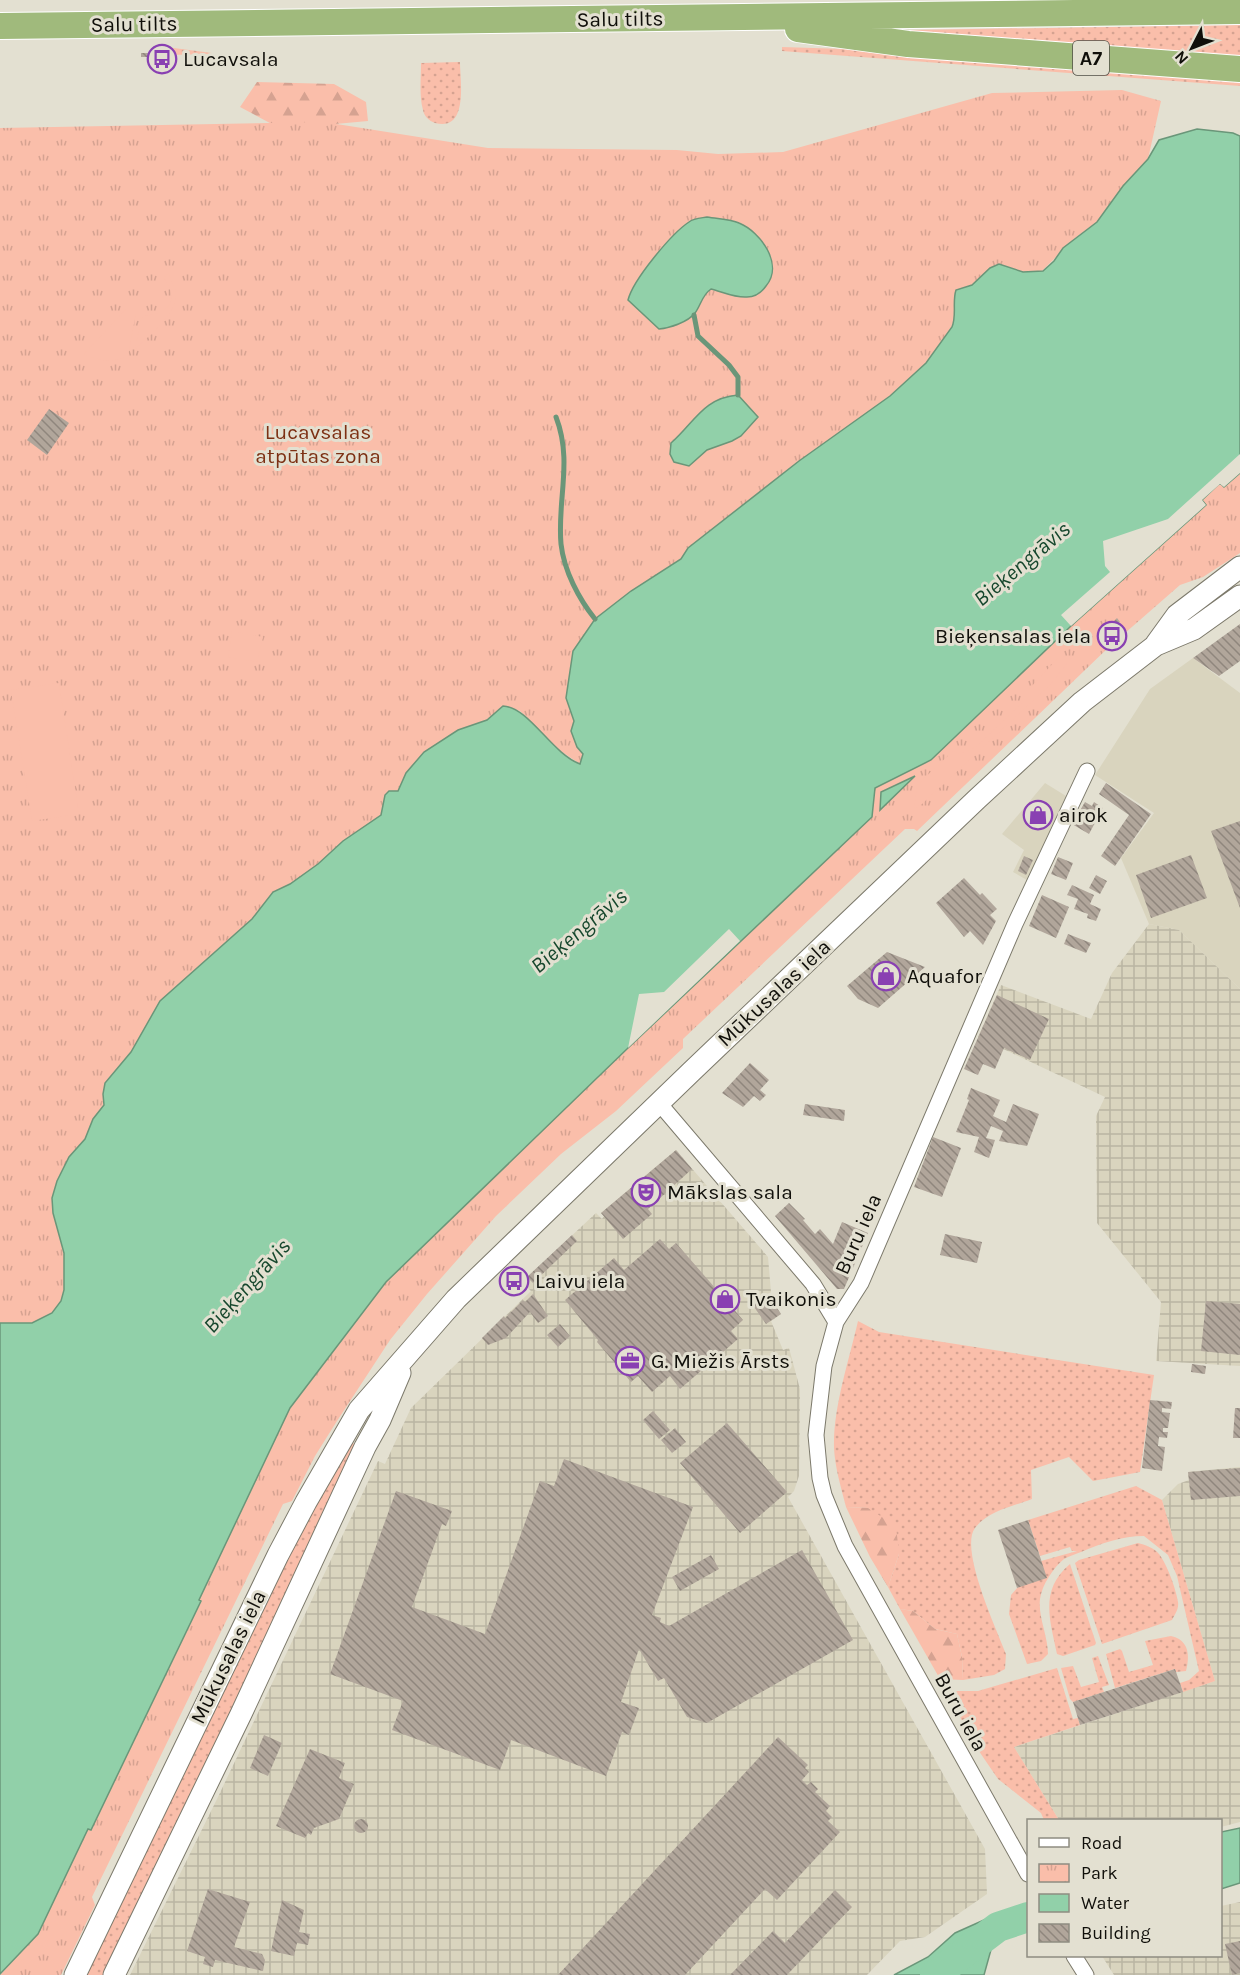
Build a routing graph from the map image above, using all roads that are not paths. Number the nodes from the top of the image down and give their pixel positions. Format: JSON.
{"nodes":[{"id":1,"x":1240,"y":11,"type":"edge"},
{"id":2,"x":720,"y":18,"type":"junction"},
{"id":3,"x":0,"y":26,"type":"edge"},
{"id":4,"x":1240,"y":69,"type":"edge"},
{"id":5,"x":1240,"y":567,"type":"edge"},
{"id":6,"x":1240,"y":596,"type":"edge"},
{"id":7,"x":1156,"y":645,"type":"junction"},
{"id":8,"x":1087,"y":771,"type":"dead end"},
{"id":9,"x":658,"y":1103,"type":"junction"},
{"id":10,"x":836,"y":1322,"type":"junction"},
{"id":11,"x":407,"y":1355,"type":"junction"},
{"id":12,"x":1027,"y":1870,"type":"edge"},
{"id":13,"x":1075,"y":1957,"type":"edge"},
{"id":14,"x":75,"y":1975,"type":"edge"},
{"id":15,"x":114,"y":1975,"type":"edge"},
{"id":16,"x":1086,"y":1975,"type":"edge"}],
"edges":[{"from":1,"to":2,"type":"highway","name":"Salu tilts"},
{"from":2,"to":3,"type":"highway","name":"Salu tilts","number":"A7"},
{"from":2,"to":4,"type":"highway","number":"A7"},
{"from":5,"to":7,"type":"main road","name":"Mūkusalas iela"},
{"from":6,"to":7,"type":"main road","name":"Mūkusalas iela"},
{"from":7,"to":9,"type":"main road","name":"Mūkusalas iela"},
{"from":8,"to":10,"type":"street","name":"Buru iela"},
{"from":9,"to":10,"type":"street"},
{"from":9,"to":11,"type":"main road","name":"Mūkusalas iela"},
{"from":10,"to":12,"type":"street","name":"Buru iela"},
{"from":11,"to":14,"type":"main road","name":"Mūkusalas iela"},
{"from":11,"to":15,"type":"main road","name":"Mūkusalas iela"},
{"from":13,"to":16,"type":"street"}]}
